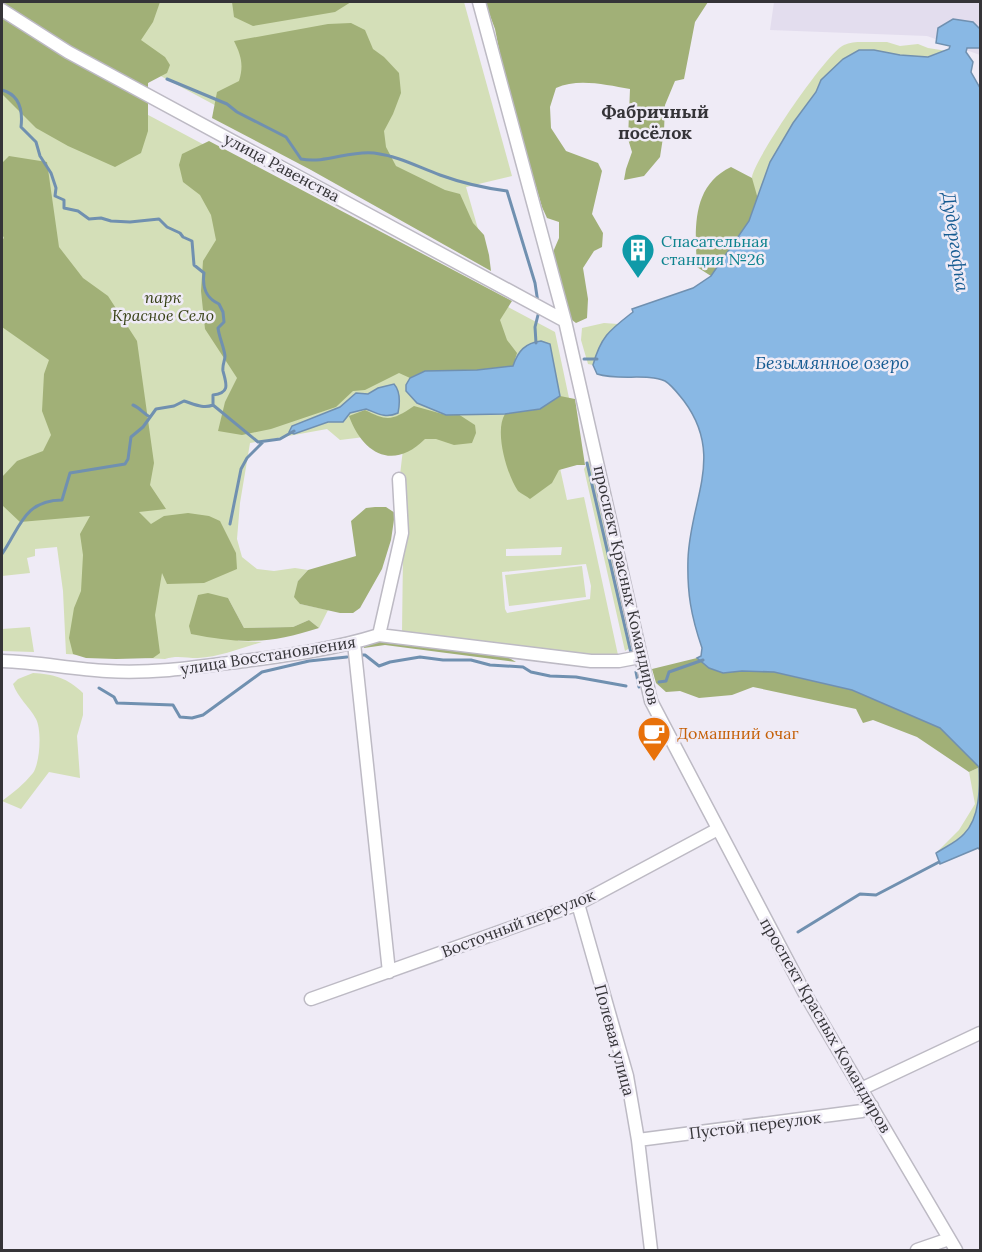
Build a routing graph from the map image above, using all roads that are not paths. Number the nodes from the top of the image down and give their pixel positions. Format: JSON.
{"nodes":[{"id":1,"x":479,"y":2,"type":"edge"},
{"id":2,"x":2,"y":10,"type":"edge"},
{"id":3,"x":565,"y":321,"type":"junction"},
{"id":4,"x":399,"y":479,"type":"dead end"},
{"id":5,"x":379,"y":634,"type":"junction"},
{"id":6,"x":354,"y":643,"type":"junction"},
{"id":7,"x":640,"y":657,"type":"junction"},
{"id":8,"x":2,"y":661,"type":"edge"},
{"id":9,"x":718,"y":829,"type":"junction"},
{"id":10,"x":578,"y":904,"type":"junction"},
{"id":11,"x":389,"y":972,"type":"junction"},
{"id":12,"x":311,"y":999,"type":"dead end"},
{"id":13,"x":981,"y":1033,"type":"edge"},
{"id":14,"x":861,"y":1089,"type":"junction"},
{"id":15,"x":872,"y":1106,"type":"junction"},
{"id":16,"x":638,"y":1140,"type":"junction"},
{"id":17,"x":949,"y":1239,"type":"junction"},
{"id":18,"x":651,"y":1251,"type":"edge"},
{"id":19,"x":917,"y":1251,"type":"edge"},
{"id":20,"x":956,"y":1251,"type":"edge"}],
"edges":[{"from":1,"to":3,"type":"street","name":"проспект Красных Командиров"},
{"from":2,"to":3,"type":"street","name":"улица Равенства"},
{"from":3,"to":7,"type":"street","name":"проспект Красных Командиров"},
{"from":4,"to":5,"type":"street"},
{"from":5,"to":6,"type":"street","name":"улица Восстановления"},
{"from":5,"to":7,"type":"street","name":"улица Восстановления"},
{"from":6,"to":8,"type":"street","name":"улица Восстановления"},
{"from":6,"to":11,"type":"street"},
{"from":7,"to":9,"type":"street","name":"проспект Красных Командиров"},
{"from":9,"to":10,"type":"street","name":"Восточный переулок"},
{"from":9,"to":14,"type":"street","name":"проспект Красных Командиров"},
{"from":10,"to":11,"type":"street","name":"Восточный переулок"},
{"from":10,"to":16,"type":"street","name":"Полевая улица"},
{"from":11,"to":12,"type":"street","name":"Восточный переулок"},
{"from":13,"to":14,"type":"street"},
{"from":14,"to":15,"type":"street","name":"проспект Красных Командиров"},
{"from":15,"to":16,"type":"street","name":"Пустой переулок"},
{"from":15,"to":17,"type":"street","name":"проспект Красных Командиров"},
{"from":16,"to":18,"type":"street","name":"Полевая улица"},
{"from":17,"to":19,"type":"street"},
{"from":17,"to":20,"type":"street","name":"проспект Красных Командиров"}]}
